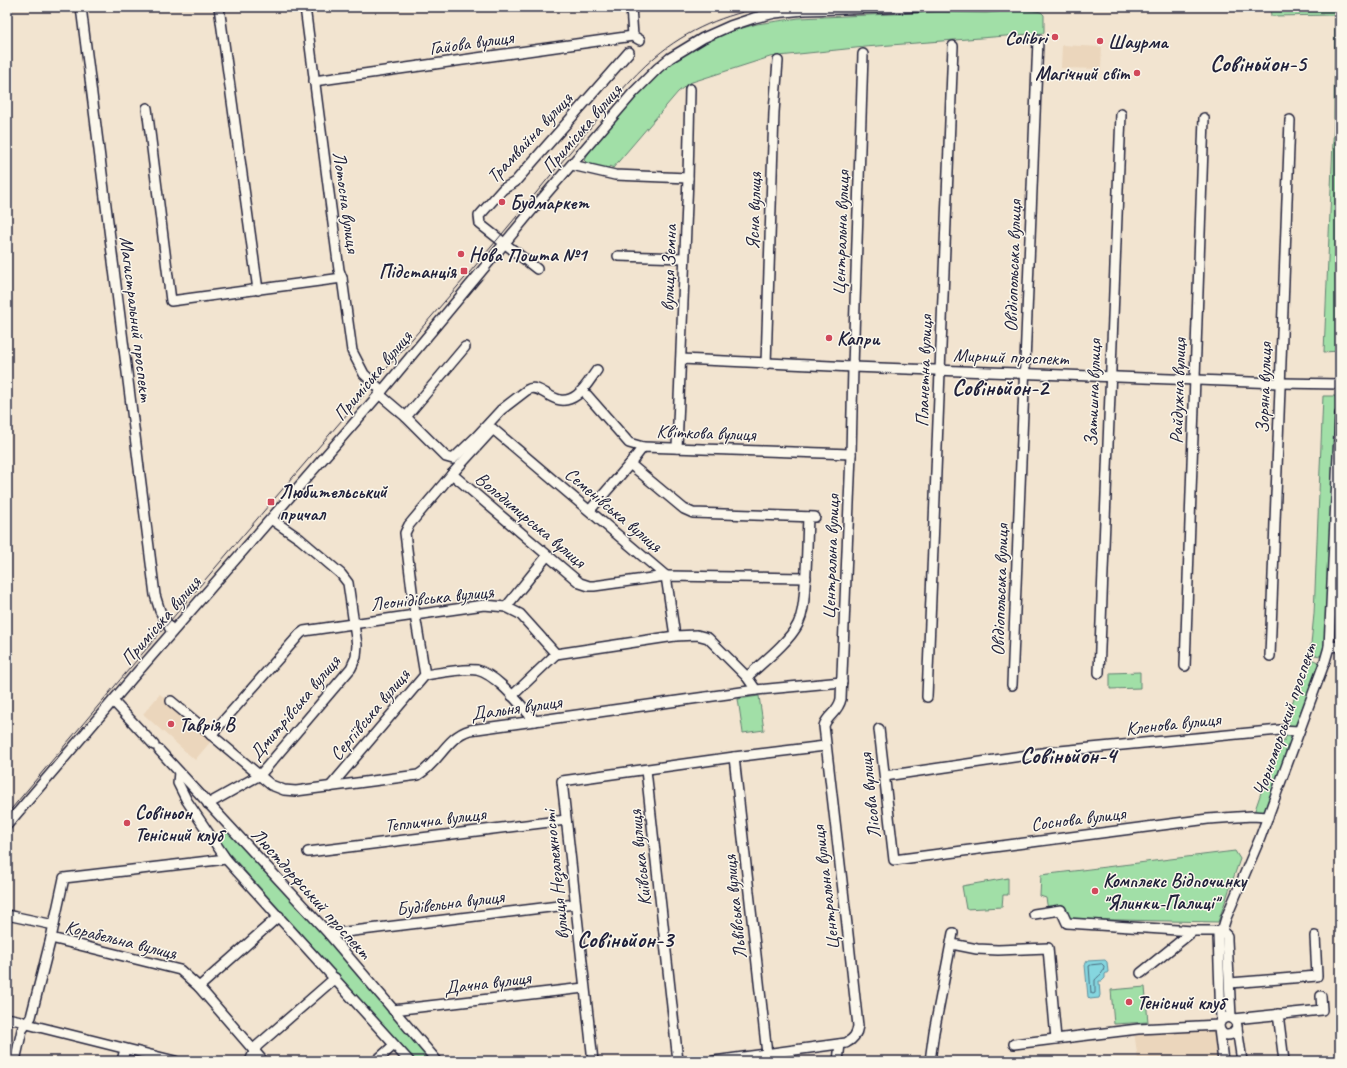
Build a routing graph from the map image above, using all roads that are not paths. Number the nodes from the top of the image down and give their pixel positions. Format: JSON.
{"nodes":[{"id":1,"x":81,"y":7,"type":"edge"},
{"id":2,"x":219,"y":7,"type":"edge"},
{"id":3,"x":305,"y":7,"type":"edge"},
{"id":4,"x":631,"y":7,"type":"edge"},
{"id":5,"x":920,"y":7,"type":"edge"},
{"id":6,"x":804,"y":9,"type":"edge"},
{"id":7,"x":1038,"y":40,"type":"dead end"},
{"id":8,"x":953,"y":46,"type":"dead end"},
{"id":9,"x":629,"y":52,"type":"dead end"},
{"id":10,"x":863,"y":54,"type":"dead end"},
{"id":11,"x":778,"y":61,"type":"dead end"},
{"id":12,"x":314,"y":81,"type":"junction"},
{"id":13,"x":690,"y":89,"type":"dead end"},
{"id":14,"x":147,"y":108,"type":"dead end"},
{"id":15,"x":1121,"y":114,"type":"dead end"},
{"id":16,"x":1204,"y":118,"type":"dead end"},
{"id":17,"x":1290,"y":120,"type":"dead end"},
{"id":18,"x":572,"y":165,"type":"junction"},
{"id":19,"x":688,"y":178,"type":"junction"},
{"id":20,"x":504,"y":244,"type":"junction"},
{"id":21,"x":618,"y":256,"type":"dead end"},
{"id":22,"x":684,"y":258,"type":"junction"},
{"id":23,"x":537,"y":268,"type":"dead end"},
{"id":24,"x":342,"y":278,"type":"junction"},
{"id":25,"x":258,"y":290,"type":"junction"},
{"id":26,"x":465,"y":347,"type":"dead end"},
{"id":27,"x":681,"y":359,"type":"junction"},
{"id":28,"x":766,"y":364,"type":"junction"},
{"id":29,"x":853,"y":367,"type":"junction"},
{"id":30,"x":597,"y":370,"type":"dead end"},
{"id":31,"x":940,"y":370,"type":"junction"},
{"id":32,"x":1025,"y":373,"type":"junction"},
{"id":33,"x":1110,"y":376,"type":"junction"},
{"id":34,"x":1195,"y":380,"type":"junction"},
{"id":35,"x":1280,"y":383,"type":"junction"},
{"id":36,"x":1340,"y":384,"type":"edge"},
{"id":37,"x":380,"y":392,"type":"junction"},
{"id":38,"x":587,"y":395,"type":"dead end"},
{"id":39,"x":1340,"y":414,"type":"edge"},
{"id":40,"x":406,"y":417,"type":"junction"},
{"id":41,"x":493,"y":429,"type":"joint"},
{"id":42,"x":642,"y":447,"type":"junction"},
{"id":43,"x":677,"y":448,"type":"junction"},
{"id":44,"x":851,"y":454,"type":"junction"},
{"id":45,"x":630,"y":464,"type":"junction"},
{"id":46,"x":452,"y":474,"type":"junction"},
{"id":47,"x":590,"y":510,"type":"junction"},
{"id":48,"x":270,"y":519,"type":"junction"},
{"id":49,"x":547,"y":556,"type":"junction"},
{"id":50,"x":666,"y":576,"type":"junction"},
{"id":51,"x":806,"y":578,"type":"junction"},
{"id":52,"x":506,"y":607,"type":"junction"},
{"id":53,"x":415,"y":615,"type":"junction"},
{"id":54,"x":354,"y":623,"type":"junction"},
{"id":55,"x":172,"y":632,"type":"junction"},
{"id":56,"x":675,"y":636,"type":"junction"},
{"id":57,"x":1340,"y":646,"type":"edge"},
{"id":58,"x":1329,"y":647,"type":"junction"},
{"id":59,"x":556,"y":654,"type":"junction"},
{"id":60,"x":1270,"y":656,"type":"dead end"},
{"id":61,"x":1185,"y":666,"type":"dead end"},
{"id":62,"x":1099,"y":673,"type":"dead end"},
{"id":63,"x":425,"y":674,"type":"junction"},
{"id":64,"x":747,"y":677,"type":"junction"},
{"id":65,"x":842,"y":682,"type":"junction"},
{"id":66,"x":1012,"y":685,"type":"dead end"},
{"id":67,"x":756,"y":690,"type":"junction"},
{"id":68,"x":512,"y":696,"type":"junction"},
{"id":69,"x":927,"y":697,"type":"dead end"},
{"id":70,"x":113,"y":701,"type":"junction"},
{"id":71,"x":171,"y":701,"type":"dead end"},
{"id":72,"x":535,"y":722,"type":"junction"},
{"id":73,"x":879,"y":729,"type":"dead end"},
{"id":74,"x":1299,"y":731,"type":"junction"},
{"id":75,"x":211,"y":735,"type":"junction"},
{"id":76,"x":825,"y":746,"type":"junction"},
{"id":77,"x":734,"y":757,"type":"junction"},
{"id":78,"x":646,"y":770,"type":"junction"},
{"id":79,"x":179,"y":772,"type":"junction"},
{"id":80,"x":260,"y":775,"type":"junction"},
{"id":81,"x":885,"y":776,"type":"junction"},
{"id":82,"x":330,"y":787,"type":"junction"},
{"id":83,"x":208,"y":804,"type":"junction"},
{"id":84,"x":1268,"y":816,"type":"junction"},
{"id":85,"x":566,"y":820,"type":"junction"},
{"id":86,"x":7,"y":826,"type":"edge"},
{"id":87,"x":308,"y":852,"type":"dead end"},
{"id":88,"x":226,"y":859,"type":"junction"},
{"id":89,"x":894,"y":860,"type":"joint"},
{"id":90,"x":575,"y":904,"type":"junction"},
{"id":91,"x":1034,"y":914,"type":"dead end"},
{"id":92,"x":7,"y":915,"type":"edge"},
{"id":93,"x":279,"y":916,"type":"junction"},
{"id":94,"x":54,"y":926,"type":"junction"},
{"id":95,"x":1193,"y":931,"type":"junction"},
{"id":96,"x":1222,"y":931,"type":"junction"},
{"id":97,"x":953,"y":933,"type":"dead end"},
{"id":98,"x":329,"y":934,"type":"junction"},
{"id":99,"x":1315,"y":936,"type":"dead end"},
{"id":100,"x":51,"y":938,"type":"junction"},
{"id":101,"x":952,"y":944,"type":"junction"},
{"id":102,"x":1141,"y":973,"type":"dead end"},
{"id":103,"x":335,"y":978,"type":"junction"},
{"id":104,"x":1230,"y":983,"type":"junction"},
{"id":105,"x":199,"y":987,"type":"junction"},
{"id":106,"x":584,"y":988,"type":"junction"},
{"id":107,"x":1321,"y":996,"type":"dead end"},
{"id":108,"x":393,"y":1010,"type":"junction"},
{"id":109,"x":1278,"y":1014,"type":"junction"},
{"id":110,"x":7,"y":1018,"type":"edge"},
{"id":111,"x":27,"y":1024,"type":"junction"},
{"id":112,"x":1227,"y":1024,"type":"junction"},
{"id":113,"x":1056,"y":1039,"type":"junction"},
{"id":114,"x":840,"y":1044,"type":"junction"},
{"id":115,"x":1014,"y":1044,"type":"dead end"},
{"id":116,"x":394,"y":1045,"type":"junction"},
{"id":117,"x":125,"y":1049,"type":"junction"},
{"id":118,"x":254,"y":1051,"type":"junction"},
{"id":119,"x":767,"y":1054,"type":"junction"},
{"id":120,"x":15,"y":1061,"type":"edge"},
{"id":121,"x":122,"y":1061,"type":"edge"},
{"id":122,"x":175,"y":1061,"type":"edge"},
{"id":123,"x":250,"y":1061,"type":"edge"},
{"id":124,"x":263,"y":1061,"type":"edge"},
{"id":125,"x":376,"y":1061,"type":"edge"},
{"id":126,"x":409,"y":1061,"type":"edge"},
{"id":127,"x":438,"y":1061,"type":"edge"},
{"id":128,"x":593,"y":1061,"type":"edge"},
{"id":129,"x":678,"y":1061,"type":"edge"},
{"id":130,"x":714,"y":1061,"type":"edge"},
{"id":131,"x":838,"y":1061,"type":"edge"},
{"id":132,"x":930,"y":1061,"type":"edge"},
{"id":133,"x":1223,"y":1061,"type":"edge"},
{"id":134,"x":1242,"y":1061,"type":"edge"},
{"id":135,"x":1284,"y":1061,"type":"edge"}],
"edges":[{"from":1,"to":55,"type":"street","name":"Магистральний проспект"},
{"from":2,"to":25,"type":"street"},
{"from":3,"to":12,"type":"street","name":"Лотосна вулиця"},
{"from":4,"to":12,"type":"street","name":"Гайова вулиця"},
{"from":5,"to":6,"type":"street","name":"Приміська вулиця"},
{"from":6,"to":18,"type":"street","name":"Приміська вулиця"},
{"from":7,"to":32,"type":"street","name":"Овідіопольська вулиця"},
{"from":8,"to":31,"type":"street","name":"Планетна вулиця"},
{"from":9,"to":20,"type":"street","name":"Трамвайна вулиця"},
{"from":10,"to":29,"type":"street","name":"Центральна вулиця"},
{"from":11,"to":28,"type":"street","name":"Ясна вулиця"},
{"from":12,"to":24,"type":"street","name":"Лотосна вулиця"},
{"from":13,"to":19,"type":"street","name":"вулиця Земна"},
{"from":14,"to":25,"type":"street"},
{"from":15,"to":33,"type":"street","name":"Затишна вулиця"},
{"from":16,"to":34,"type":"street","name":"Райдужна вулиця"},
{"from":17,"to":35,"type":"street","name":"Зоряна вулиця"},
{"from":18,"to":19,"type":"street"},
{"from":18,"to":20,"type":"street","name":"Приміська вулиця"},
{"from":19,"to":22,"type":"street","name":"вулиця Земна"},
{"from":20,"to":23,"type":"street","name":"Трамвайна вулиця"},
{"from":20,"to":37,"type":"street","name":"Приміська вулиця"},
{"from":21,"to":22,"type":"street"},
{"from":22,"to":27,"type":"street","name":"вулиця Земна"},
{"from":24,"to":25,"type":"street"},
{"from":24,"to":37,"type":"street","name":"Лотосна вулиця"},
{"from":26,"to":40,"type":"street"},
{"from":27,"to":28,"type":"street","name":"Мирний проспект"},
{"from":27,"to":43,"type":"street","name":"вулиця Земна"},
{"from":28,"to":29,"type":"street","name":"Мирний проспект"},
{"from":29,"to":31,"type":"street","name":"Мирний проспект"},
{"from":29,"to":44,"type":"street","name":"Центральна вулиця"},
{"from":30,"to":40,"type":"street","name":"Лотосна вулиця"},
{"from":31,"to":32,"type":"street","name":"Мирний проспект"},
{"from":31,"to":69,"type":"street","name":"Планетна вулиця"},
{"from":32,"to":33,"type":"street","name":"Мирний проспект"},
{"from":32,"to":66,"type":"street","name":"Овідіопольська вулиця"},
{"from":33,"to":34,"type":"street","name":"Мирний проспект"},
{"from":33,"to":62,"type":"street","name":"Затишна вулиця"},
{"from":34,"to":35,"type":"street","name":"Мирний проспект"},
{"from":34,"to":61,"type":"street","name":"Райдужна вулиця"},
{"from":35,"to":36,"type":"street","name":"Мирний проспект"},
{"from":35,"to":60,"type":"street","name":"Зоряна вулиця"},
{"from":37,"to":40,"type":"street","name":"Лотосна вулиця"},
{"from":37,"to":48,"type":"street","name":"Приміська вулиця"},
{"from":38,"to":42,"type":"street"},
{"from":39,"to":58,"type":"street","name":"Чорноморський проспект"},
{"from":41,"to":46,"type":"street","name":"Сергіївська вулиця"},
{"from":41,"to":47,"type":"street","name":"Семенівська вулиця"},
{"from":42,"to":43,"type":"street","name":"Квіткова вулиця"},
{"from":42,"to":45,"type":"street","name":"Квіткова вулиця"},
{"from":43,"to":44,"type":"street","name":"Квіткова вулиця"},
{"from":44,"to":65,"type":"street","name":"Центральна вулиця"},
{"from":45,"to":47,"type":"street","name":"Квіткова вулиця"},
{"from":45,"to":51,"type":"street"},
{"from":46,"to":49,"type":"street","name":"Володимирська вулиця"},
{"from":46,"to":53,"type":"street","name":"Сергіївська вулиця"},
{"from":47,"to":50,"type":"street","name":"Семенівська вулиця"},
{"from":48,"to":54,"type":"street","name":"Дмитрівська вулиця"},
{"from":48,"to":55,"type":"street","name":"Приміська вулиця"},
{"from":49,"to":50,"type":"street","name":"Володимирська вулиця"},
{"from":49,"to":52,"type":"street"},
{"from":50,"to":51,"type":"street","name":"Володимирська вулиця"},
{"from":50,"to":56,"type":"street","name":"Семенівська вулиця"},
{"from":51,"to":64,"type":"street"},
{"from":52,"to":53,"type":"street","name":"Леонідівська вулиця"},
{"from":52,"to":59,"type":"street","name":"Леонідівська вулиця"},
{"from":53,"to":54,"type":"street","name":"Леонідівська вулиця"},
{"from":53,"to":63,"type":"street","name":"Сергіївська вулиця"},
{"from":54,"to":75,"type":"street","name":"Леонідівська вулиця"},
{"from":54,"to":80,"type":"street","name":"Дмитрівська вулиця"},
{"from":55,"to":70,"type":"street","name":"Приміська вулиця"},
{"from":56,"to":59,"type":"street"},
{"from":56,"to":64,"type":"street"},
{"from":57,"to":58,"type":"street"},
{"from":58,"to":74,"type":"street","name":"Чорноморський проспект"},
{"from":59,"to":68,"type":"street"},
{"from":63,"to":68,"type":"street"},
{"from":63,"to":82,"type":"street","name":"Сергіївська вулиця"},
{"from":64,"to":67,"type":"street"},
{"from":65,"to":67,"type":"street","name":"Дальня вулиця"},
{"from":65,"to":76,"type":"street","name":"Центральна вулиця"},
{"from":67,"to":72,"type":"street","name":"Дальня вулиця"},
{"from":68,"to":72,"type":"street"},
{"from":70,"to":79,"type":"street","name":"Люстдорфський проспект"},
{"from":70,"to":86,"type":"street","name":"Приміська вулиця"},
{"from":71,"to":75,"type":"street","name":"Дальня вулиця"},
{"from":72,"to":82,"type":"street","name":"Дальня вулиця"},
{"from":73,"to":81,"type":"street","name":"Лісова вулиця"},
{"from":74,"to":81,"type":"street","name":"Кленова вулиця"},
{"from":74,"to":84,"type":"street","name":"Чорноморський проспект"},
{"from":75,"to":80,"type":"street","name":"Дальня вулиця"},
{"from":76,"to":77,"type":"street"},
{"from":76,"to":114,"type":"street","name":"Центральна вулиця"},
{"from":77,"to":78,"type":"street"},
{"from":77,"to":119,"type":"street","name":"Львівська вулиця"},
{"from":78,"to":85,"type":"street","name":"вулиця Незалежності"},
{"from":78,"to":129,"type":"street","name":"Київська вулиця"},
{"from":79,"to":83,"type":"street","name":"Люстдорфський проспект"},
{"from":79,"to":88,"type":"street"},
{"from":80,"to":82,"type":"street","name":"Дальня вулиця"},
{"from":80,"to":83,"type":"street","name":"Дмитрівська вулиця"},
{"from":81,"to":89,"type":"street","name":"Лісова вулиця"},
{"from":83,"to":98,"type":"street","name":"Люстдорфський проспект"},
{"from":84,"to":89,"type":"street","name":"Соснова вулиця"},
{"from":84,"to":96,"type":"street","name":"Чорноморський проспект"},
{"from":85,"to":87,"type":"street","name":"Теплична вулиця"},
{"from":85,"to":90,"type":"street","name":"вулиця Незалежності"},
{"from":88,"to":93,"type":"street"},
{"from":88,"to":94,"type":"street"},
{"from":90,"to":98,"type":"street","name":"Будівельна вулиця"},
{"from":90,"to":106,"type":"street","name":"вулиця Незалежності"},
{"from":91,"to":95,"type":"street"},
{"from":92,"to":94,"type":"street"},
{"from":93,"to":103,"type":"street"},
{"from":93,"to":105,"type":"street"},
{"from":94,"to":100,"type":"street"},
{"from":95,"to":96,"type":"street"},
{"from":95,"to":102,"type":"street"},
{"from":96,"to":104,"type":"street"},
{"from":96,"to":112,"type":"street","name":"Чорноморський проспект"},
{"from":97,"to":101,"type":"street"},
{"from":98,"to":108,"type":"street","name":"Люстдорфський проспект"},
{"from":99,"to":104,"type":"street"},
{"from":100,"to":105,"type":"street","name":"Корабельна вулиця"},
{"from":100,"to":111,"type":"street"},
{"from":101,"to":113,"type":"street"},
{"from":101,"to":132,"type":"street"},
{"from":103,"to":116,"type":"street"},
{"from":103,"to":118,"type":"street"},
{"from":104,"to":112,"type":"street"},
{"from":105,"to":118,"type":"street","name":"Корабельна вулиця"},
{"from":106,"to":108,"type":"street","name":"Дачна вулиця"},
{"from":106,"to":128,"type":"street","name":"вулиця Незалежності"},
{"from":107,"to":109,"type":"street"},
{"from":108,"to":127,"type":"street","name":"Люстдорфський проспект"},
{"from":109,"to":112,"type":"street"},
{"from":109,"to":135,"type":"street"},
{"from":110,"to":111,"type":"street"},
{"from":111,"to":117,"type":"street"},
{"from":111,"to":120,"type":"street"},
{"from":112,"to":113,"type":"street"},
{"from":112,"to":133,"type":"street"},
{"from":112,"to":134,"type":"street"},
{"from":113,"to":115,"type":"street"},
{"from":114,"to":119,"type":"street"},
{"from":114,"to":131,"type":"street"},
{"from":116,"to":125,"type":"street"},
{"from":116,"to":126,"type":"street"},
{"from":117,"to":121,"type":"street"},
{"from":117,"to":122,"type":"street"},
{"from":118,"to":123,"type":"street"},
{"from":118,"to":124,"type":"street","name":"Корабельна вулиця"},
{"from":119,"to":130,"type":"street"}]}
